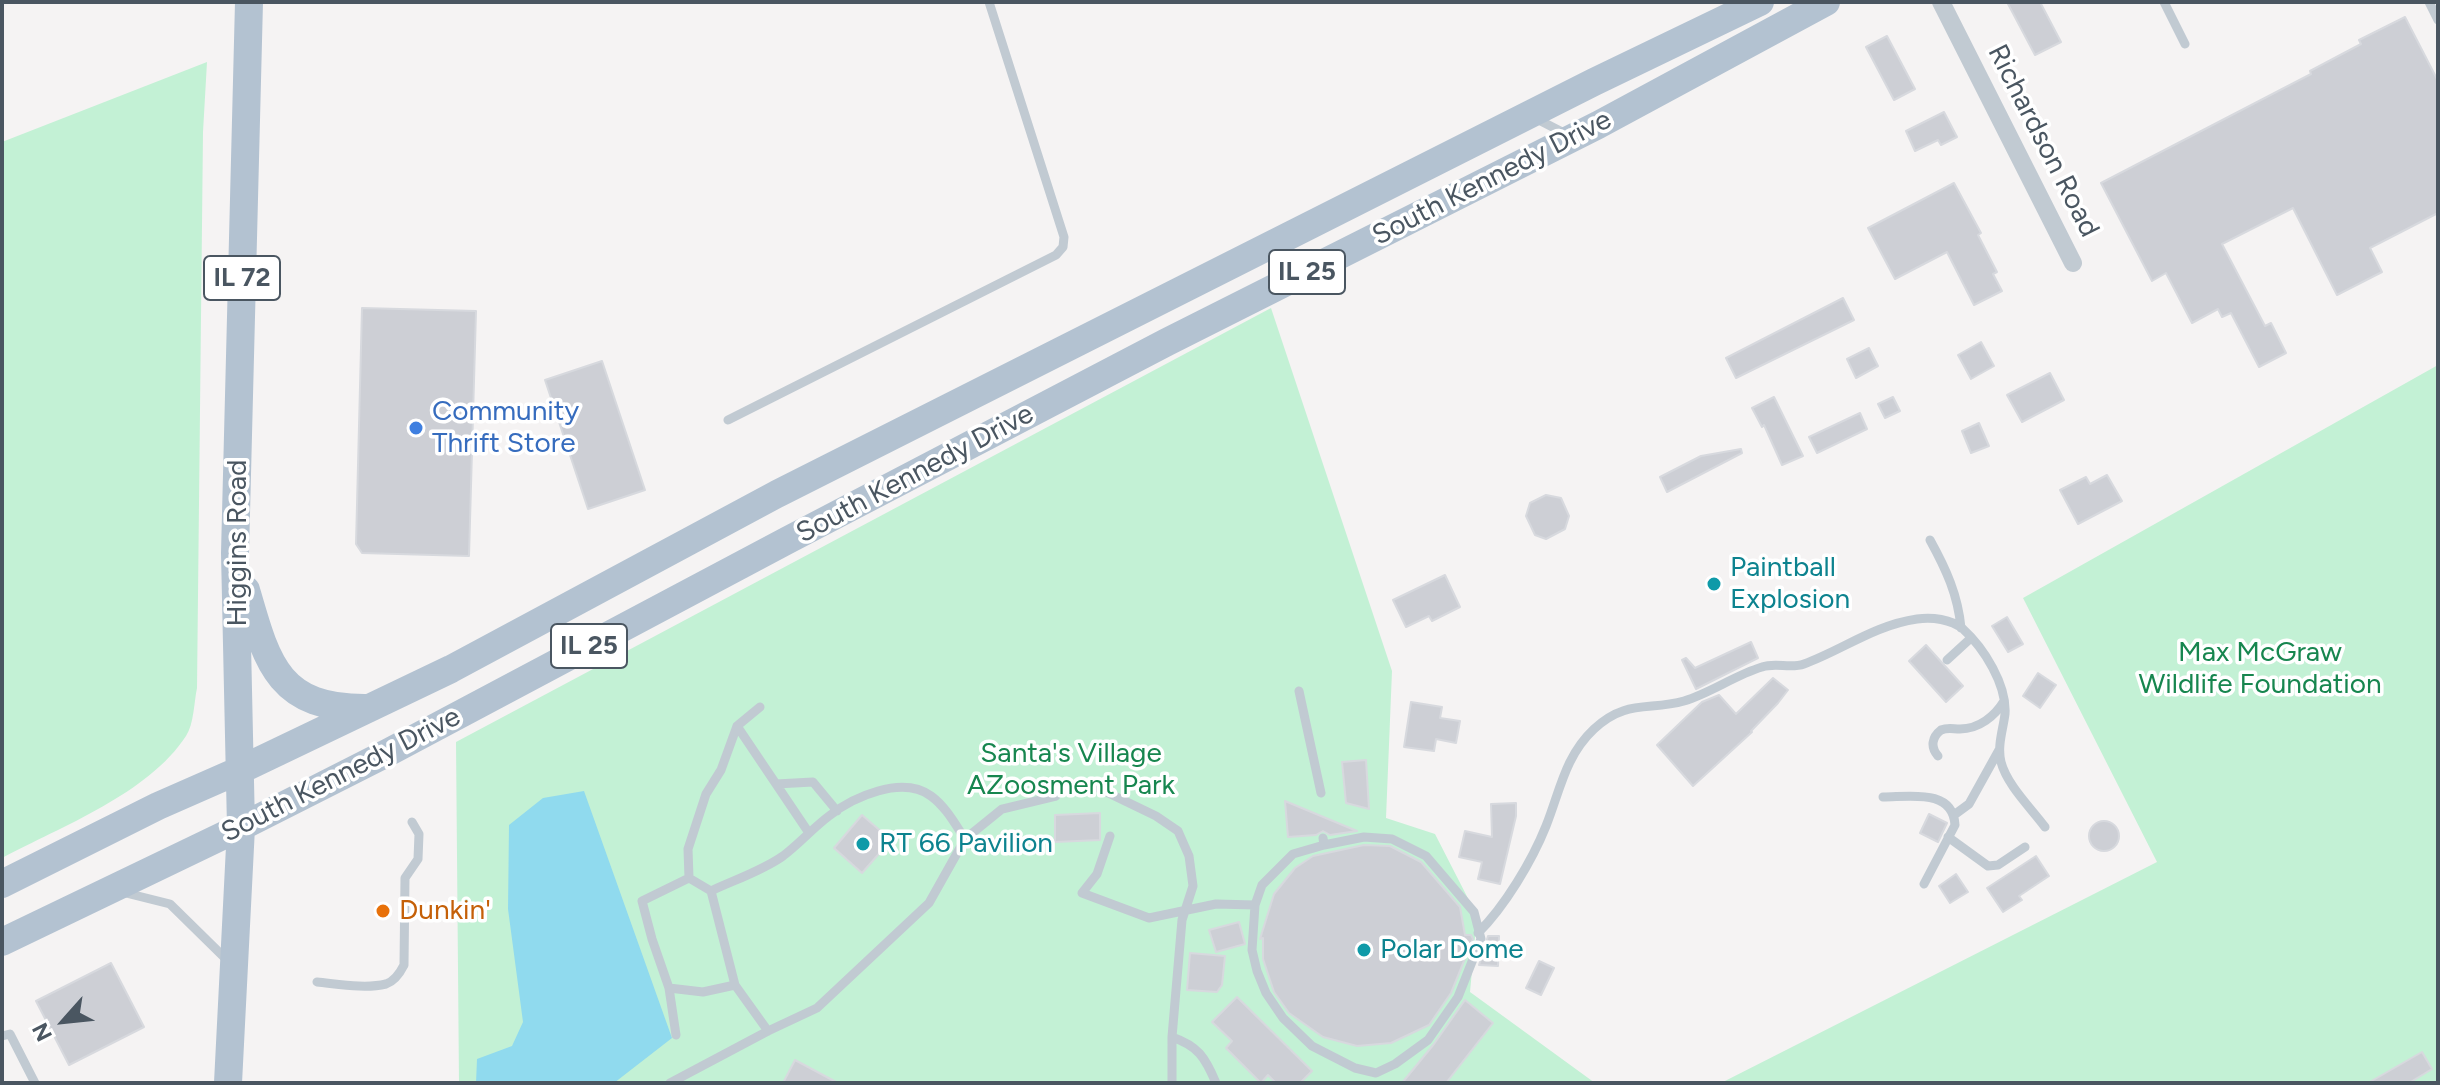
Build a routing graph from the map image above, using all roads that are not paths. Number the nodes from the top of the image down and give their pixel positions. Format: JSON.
{"nodes":[{"id":1,"x":249,"y":2,"type":"edge"},
{"id":2,"x":989,"y":2,"type":"edge"},
{"id":3,"x":1760,"y":2,"type":"edge"},
{"id":4,"x":1826,"y":2,"type":"edge"},
{"id":5,"x":1941,"y":2,"type":"edge"},
{"id":6,"x":2164,"y":2,"type":"edge"},
{"id":7,"x":2429,"y":2,"type":"edge"},
{"id":8,"x":2438,"y":20,"type":"edge"},
{"id":9,"x":2185,"y":44,"type":"dead end"},
{"id":10,"x":1529,"y":115,"type":"junction"},
{"id":11,"x":1573,"y":138,"type":"junction"},
{"id":12,"x":2073,"y":263,"type":"dead end"},
{"id":13,"x":728,"y":420,"type":"dead end"},
{"id":14,"x":1930,"y":540,"type":"dead end"},
{"id":15,"x":235,"y":553,"type":"junction"},
{"id":16,"x":1961,"y":628,"type":"junction"},
{"id":17,"x":1971,"y":638,"type":"junction"},
{"id":18,"x":1947,"y":660,"type":"dead end"},
{"id":19,"x":1299,"y":691,"type":"dead end"},
{"id":20,"x":2005,"y":700,"type":"junction"},
{"id":21,"x":760,"y":707,"type":"dead end"},
{"id":22,"x":372,"y":708,"type":"junction"},
{"id":23,"x":737,"y":726,"type":"junction"},
{"id":24,"x":2000,"y":747,"type":"junction"},
{"id":25,"x":1938,"y":756,"type":"dead end"},
{"id":26,"x":240,"y":770,"type":"junction"},
{"id":27,"x":776,"y":784,"type":"junction"},
{"id":28,"x":1098,"y":788,"type":"dead end"},
{"id":29,"x":1321,"y":793,"type":"dead end"},
{"id":30,"x":1056,"y":796,"type":"dead end"},
{"id":31,"x":1883,"y":797,"type":"dead end"},
{"id":32,"x":837,"y":811,"type":"junction"},
{"id":33,"x":1954,"y":815,"type":"junction"},
{"id":34,"x":412,"y":822,"type":"dead end"},
{"id":35,"x":241,"y":827,"type":"junction"},
{"id":36,"x":2045,"y":827,"type":"dead end"},
{"id":37,"x":809,"y":833,"type":"junction"},
{"id":38,"x":1110,"y":836,"type":"dead end"},
{"id":39,"x":1948,"y":837,"type":"junction"},
{"id":40,"x":965,"y":839,"type":"junction"},
{"id":41,"x":2025,"y":847,"type":"dead end"},
{"id":42,"x":689,"y":878,"type":"junction"},
{"id":43,"x":2,"y":884,"type":"edge"},
{"id":44,"x":1924,"y":884,"type":"dead end"},
{"id":45,"x":111,"y":889,"type":"junction"},
{"id":46,"x":711,"y":891,"type":"junction"},
{"id":47,"x":1255,"y":905,"type":"junction"},
{"id":48,"x":1185,"y":909,"type":"junction"},
{"id":49,"x":1478,"y":933,"type":"junction"},
{"id":50,"x":2,"y":942,"type":"edge"},
{"id":51,"x":235,"y":970,"type":"junction"},
{"id":52,"x":317,"y":982,"type":"dead end"},
{"id":53,"x":735,"y":985,"type":"junction"},
{"id":54,"x":669,"y":988,"type":"junction"},
{"id":55,"x":768,"y":1031,"type":"junction"},
{"id":56,"x":676,"y":1035,"type":"dead end"},
{"id":57,"x":2,"y":1036,"type":"edge"},
{"id":58,"x":1172,"y":1037,"type":"junction"},
{"id":59,"x":35,"y":1083,"type":"edge"},
{"id":60,"x":228,"y":1083,"type":"edge"},
{"id":61,"x":670,"y":1083,"type":"edge"},
{"id":62,"x":1172,"y":1083,"type":"edge"},
{"id":63,"x":1217,"y":1083,"type":"edge"}],
"edges":[{"from":1,"to":15,"type":"main road","name":"Higgins Road","number":"IL 72"},
{"from":2,"to":13,"type":"lane"},
{"from":3,"to":10,"type":"main road","name":"South Kennedy Drive","number":"IL 25"},
{"from":4,"to":11,"type":"main road","name":"South Kennedy Drive","number":"IL 25"},
{"from":5,"to":12,"type":"street","name":"Richardson Road"},
{"from":6,"to":9,"type":"lane"},
{"from":7,"to":8,"type":"lane"},
{"from":10,"to":11,"type":"lane"},
{"from":10,"to":22,"type":"main road","name":"South Kennedy Drive","number":"IL 25"},
{"from":11,"to":35,"type":"main road","name":"South Kennedy Drive","number":"IL 25"},
{"from":14,"to":16,"type":"lane"},
{"from":15,"to":22,"type":"main road"},
{"from":15,"to":26,"type":"main road","name":"Higgins Road","number":"IL 72"},
{"from":16,"to":17,"type":"lane"},
{"from":16,"to":49,"type":"lane"},
{"from":17,"to":18,"type":"lane"},
{"from":17,"to":20,"type":"lane"},
{"from":19,"to":29,"type":"lane"},
{"from":20,"to":24,"type":"lane"},
{"from":20,"to":25,"type":"lane"},
{"from":21,"to":23,"type":"lane"},
{"from":22,"to":26,"type":"main road","name":"South Kennedy Drive","number":"IL 25"},
{"from":23,"to":27,"type":"lane"},
{"from":23,"to":42,"type":"lane"},
{"from":24,"to":33,"type":"lane"},
{"from":24,"to":36,"type":"lane"},
{"from":26,"to":35,"type":"main road","name":"Higgins Road","number":"IL 72"},
{"from":26,"to":43,"type":"main road","name":"South Kennedy Drive","number":"IL 25"},
{"from":27,"to":32,"type":"lane"},
{"from":27,"to":37,"type":"lane"},
{"from":28,"to":48,"type":"lane"},
{"from":30,"to":40,"type":"lane"},
{"from":31,"to":33,"type":"lane"},
{"from":32,"to":37,"type":"lane"},
{"from":32,"to":40,"type":"lane"},
{"from":33,"to":39,"type":"lane"},
{"from":34,"to":52,"type":"lane"},
{"from":35,"to":45,"type":"main road","name":"South Kennedy Drive","number":"IL 25"},
{"from":35,"to":51,"type":"main road","name":"Higgins Road","number":"IL 72"},
{"from":37,"to":46,"type":"lane"},
{"from":38,"to":48,"type":"lane"},
{"from":39,"to":41,"type":"lane"},
{"from":39,"to":44,"type":"lane"},
{"from":40,"to":55,"type":"lane"},
{"from":42,"to":46,"type":"lane"},
{"from":42,"to":54,"type":"lane"},
{"from":45,"to":50,"type":"main road","name":"South Kennedy Drive","number":"IL 25"},
{"from":45,"to":51,"type":"lane"},
{"from":46,"to":53,"type":"lane"},
{"from":47,"to":48,"type":"lane"},
{"from":47,"to":49,"type":"lane"},
{"from":47,"to":49,"type":"lane"},
{"from":48,"to":58,"type":"lane"},
{"from":51,"to":60,"type":"main road","name":"Higgins Road","number":"IL 72"},
{"from":53,"to":54,"type":"lane"},
{"from":53,"to":55,"type":"lane"},
{"from":54,"to":56,"type":"lane"},
{"from":55,"to":61,"type":"lane"},
{"from":57,"to":59,"type":"lane"},
{"from":58,"to":62,"type":"lane"},
{"from":58,"to":63,"type":"lane"}]}
